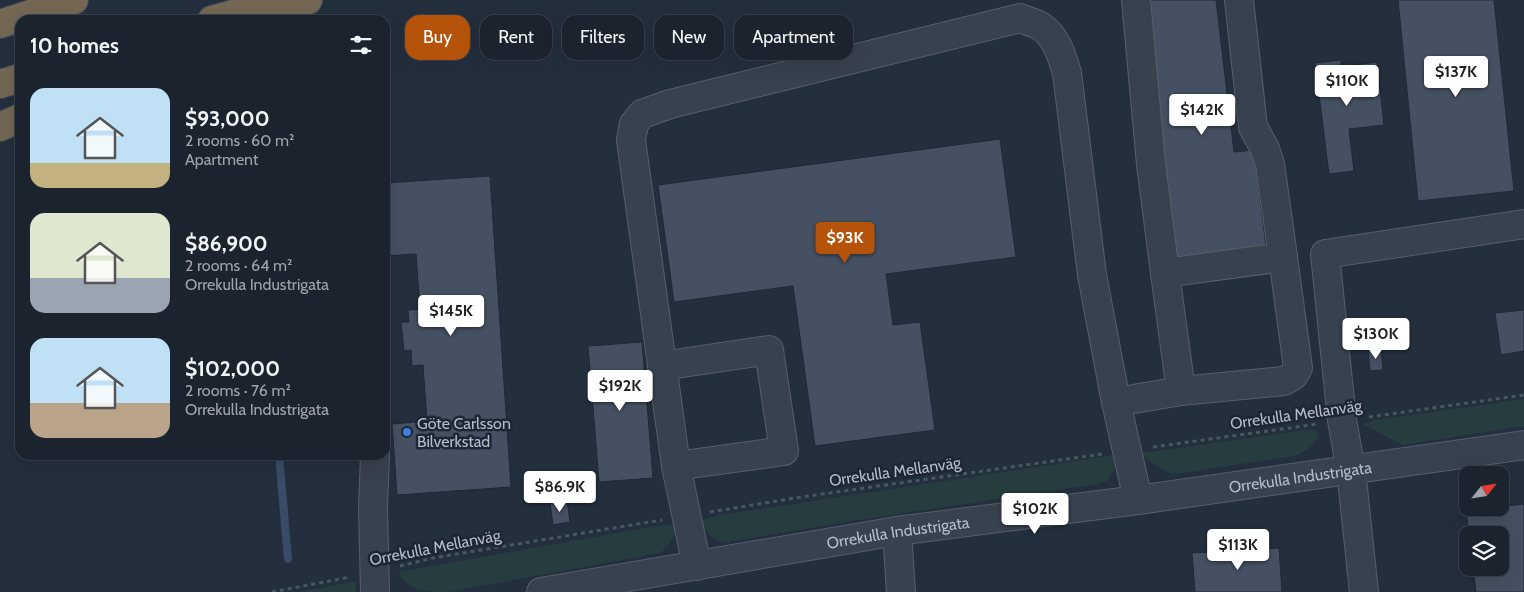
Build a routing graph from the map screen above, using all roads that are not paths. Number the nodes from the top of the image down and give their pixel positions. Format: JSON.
{"nodes":[{"id":1,"x":43,"y":0,"type":"edge"},
{"id":2,"x":74,"y":0,"type":"edge"},
{"id":3,"x":284,"y":0,"type":"edge"},
{"id":4,"x":308,"y":0,"type":"edge"},
{"id":5,"x":1136,"y":0,"type":"edge"},
{"id":6,"x":1239,"y":0,"type":"edge"},
{"id":7,"x":0,"y":5,"type":"edge"},
{"id":8,"x":28,"y":15,"type":"edge"},
{"id":9,"x":230,"y":15,"type":"edge"},
{"id":10,"x":270,"y":15,"type":"edge"},
{"id":11,"x":15,"y":19,"type":"edge"},
{"id":12,"x":0,"y":24,"type":"edge"},
{"id":13,"x":15,"y":80,"type":"edge"},
{"id":14,"x":0,"y":84,"type":"edge"},
{"id":15,"x":15,"y":120,"type":"edge"},
{"id":16,"x":0,"y":127,"type":"edge"},
{"id":17,"x":1524,"y":224,"type":"edge"},
{"id":18,"x":1283,"y":257,"type":"junction"},
{"id":19,"x":1165,"y":272,"type":"junction"},
{"id":20,"x":662,"y":366,"type":"junction"},
{"id":21,"x":1181,"y":391,"type":"junction"},
{"id":22,"x":1116,"y":402,"type":"junction"},
{"id":23,"x":1524,"y":444,"type":"edge"},
{"id":24,"x":374,"y":460,"type":"edge"},
{"id":25,"x":676,"y":466,"type":"junction"},
{"id":26,"x":1351,"y":470,"type":"junction"},
{"id":27,"x":1138,"y":500,"type":"junction"},
{"id":28,"x":896,"y":531,"type":"junction"},
{"id":29,"x":697,"y":566,"type":"junction"},
{"id":30,"x":375,"y":582,"type":"edge"},
{"id":31,"x":541,"y":592,"type":"edge"},
{"id":32,"x":901,"y":592,"type":"edge"},
{"id":33,"x":1364,"y":592,"type":"edge"}],
"edges":[{"from":1,"to":7,"type":"highway"},
{"from":2,"to":8,"type":"highway"},
{"from":3,"to":9,"type":"highway"},
{"from":4,"to":10,"type":"highway"},
{"from":5,"to":19,"type":"street"},
{"from":6,"to":18,"type":"street"},
{"from":11,"to":12,"type":"highway"},
{"from":13,"to":14,"type":"highway"},
{"from":15,"to":16,"type":"highway"},
{"from":17,"to":26,"type":"street"},
{"from":18,"to":19,"type":"street"},
{"from":18,"to":21,"type":"street"},
{"from":19,"to":21,"type":"street"},
{"from":20,"to":22,"type":"street"},
{"from":20,"to":25,"type":"street"},
{"from":20,"to":25,"type":"street"},
{"from":21,"to":22,"type":"street"},
{"from":22,"to":27,"type":"street"},
{"from":23,"to":26,"type":"street","name":"Orrekulla Industrigata"},
{"from":24,"to":30,"type":"street"},
{"from":25,"to":29,"type":"street"},
{"from":26,"to":27,"type":"street","name":"Orrekulla Industrigata"},
{"from":26,"to":33,"type":"street"},
{"from":27,"to":28,"type":"street","name":"Orrekulla Industrigata"},
{"from":28,"to":29,"type":"street","name":"Orrekulla Industrigata"},
{"from":28,"to":32,"type":"street"},
{"from":29,"to":31,"type":"street","name":"Orrekulla Industrigata"}]}
